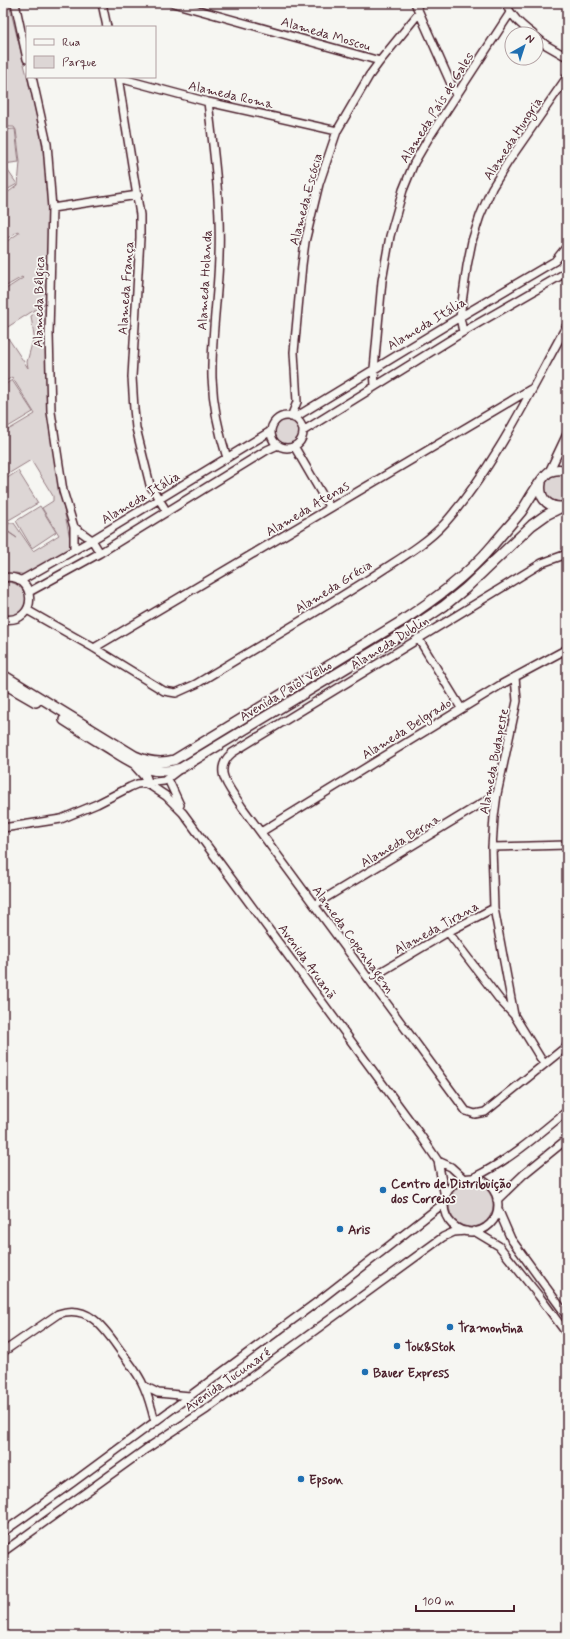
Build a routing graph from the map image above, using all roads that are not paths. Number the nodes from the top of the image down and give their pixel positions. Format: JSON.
{"nodes":[{"id":1,"x":15,"y":3,"type":"edge"},
{"id":2,"x":102,"y":3,"type":"edge"},
{"id":3,"x":173,"y":3,"type":"edge"},
{"id":4,"x":415,"y":3,"type":"edge"},
{"id":5,"x":504,"y":3,"type":"edge"},
{"id":6,"x":420,"y":12,"type":"junction"},
{"id":7,"x":510,"y":13,"type":"junction"},
{"id":8,"x":107,"y":26,"type":"edge"},
{"id":9,"x":523,"y":26,"type":"edge"},
{"id":10,"x":544,"y":43,"type":"edge"},
{"id":11,"x":26,"y":54,"type":"edge"},
{"id":12,"x":567,"y":57,"type":"edge"},
{"id":13,"x":380,"y":61,"type":"junction"},
{"id":14,"x":567,"y":77,"type":"edge"},
{"id":15,"x":32,"y":78,"type":"edge"},
{"id":16,"x":119,"y":78,"type":"edge"},
{"id":17,"x":456,"y":95,"type":"junction"},
{"id":18,"x":208,"y":102,"type":"junction"},
{"id":19,"x":337,"y":131,"type":"junction"},
{"id":20,"x":138,"y":195,"type":"junction"},
{"id":21,"x":52,"y":208,"type":"junction"},
{"id":22,"x":567,"y":246,"type":"edge"},
{"id":23,"x":567,"y":272,"type":"edge"},
{"id":24,"x":460,"y":317,"type":"junction"},
{"id":25,"x":567,"y":325,"type":"edge"},
{"id":26,"x":463,"y":332,"type":"junction"},
{"id":27,"x":374,"y":368,"type":"junction"},
{"id":28,"x":375,"y":386,"type":"junction"},
{"id":29,"x":532,"y":389,"type":"junction"},
{"id":30,"x":293,"y":418,"type":"junction"},
{"id":31,"x":271,"y":431,"type":"junction"},
{"id":32,"x":302,"y":431,"type":"junction"},
{"id":33,"x":567,"y":434,"type":"edge"},
{"id":34,"x":278,"y":445,"type":"junction"},
{"id":35,"x":294,"y":446,"type":"junction"},
{"id":36,"x":227,"y":458,"type":"junction"},
{"id":37,"x":567,"y":470,"type":"edge"},
{"id":38,"x":549,"y":472,"type":"junction"},
{"id":39,"x":541,"y":482,"type":"junction"},
{"id":40,"x":158,"y":499,"type":"junction"},
{"id":41,"x":564,"y":507,"type":"edge"},
{"id":42,"x":330,"y":508,"type":"junction"},
{"id":43,"x":167,"y":512,"type":"junction"},
{"id":44,"x":74,"y":527,"type":"junction"},
{"id":45,"x":92,"y":540,"type":"junction"},
{"id":46,"x":74,"y":550,"type":"junction"},
{"id":47,"x":100,"y":553,"type":"junction"},
{"id":48,"x":567,"y":554,"type":"edge"},
{"id":49,"x":3,"y":578,"type":"edge"},
{"id":50,"x":20,"y":581,"type":"junction"},
{"id":51,"x":29,"y":592,"type":"junction"},
{"id":52,"x":27,"y":610,"type":"junction"},
{"id":53,"x":3,"y":619,"type":"edge"},
{"id":54,"x":418,"y":638,"type":"junction"},
{"id":55,"x":94,"y":648,"type":"junction"},
{"id":56,"x":567,"y":649,"type":"edge"},
{"id":57,"x":3,"y":675,"type":"edge"},
{"id":58,"x":515,"y":677,"type":"junction"},
{"id":59,"x":3,"y":683,"type":"edge"},
{"id":60,"x":461,"y":708,"type":"junction"},
{"id":61,"x":135,"y":765,"type":"junction"},
{"id":62,"x":181,"y":768,"type":"junction"},
{"id":63,"x":168,"y":779,"type":"junction"},
{"id":64,"x":224,"y":780,"type":"joint"},
{"id":65,"x":148,"y":784,"type":"junction"},
{"id":66,"x":497,"y":794,"type":"junction"},
{"id":67,"x":183,"y":813,"type":"junction"},
{"id":68,"x":3,"y":828,"type":"edge"},
{"id":69,"x":261,"y":832,"type":"junction"},
{"id":70,"x":567,"y":845,"type":"edge"},
{"id":71,"x":492,"y":847,"type":"junction"},
{"id":72,"x":314,"y":905,"type":"junction"},
{"id":73,"x":494,"y":908,"type":"junction"},
{"id":74,"x":448,"y":932,"type":"junction"},
{"id":75,"x":369,"y":979,"type":"junction"},
{"id":76,"x":514,"y":1015,"type":"junction"},
{"id":77,"x":567,"y":1046,"type":"edge"},
{"id":78,"x":544,"y":1064,"type":"junction"},
{"id":79,"x":567,"y":1111,"type":"edge"},
{"id":80,"x":567,"y":1139,"type":"edge"},
{"id":81,"x":438,"y":1161,"type":"junction"},
{"id":82,"x":464,"y":1178,"type":"junction"},
{"id":83,"x":473,"y":1178,"type":"junction"},
{"id":84,"x":445,"y":1200,"type":"junction"},
{"id":85,"x":497,"y":1200,"type":"junction"},
{"id":86,"x":498,"y":1209,"type":"junction"},
{"id":87,"x":466,"y":1231,"type":"junction"},
{"id":88,"x":474,"y":1231,"type":"junction"},
{"id":89,"x":511,"y":1239,"type":"junction"},
{"id":90,"x":499,"y":1246,"type":"junction"},
{"id":91,"x":567,"y":1316,"type":"edge"},
{"id":92,"x":567,"y":1334,"type":"edge"},
{"id":93,"x":3,"y":1352,"type":"edge"},
{"id":94,"x":144,"y":1386,"type":"junction"},
{"id":95,"x":190,"y":1396,"type":"junction"},
{"id":96,"x":155,"y":1422,"type":"junction"},
{"id":97,"x":3,"y":1532,"type":"edge"},
{"id":98,"x":3,"y":1552,"type":"edge"}],
"edges":[{"from":1,"to":11,"type":"street"},
{"from":2,"to":8,"type":"street"},
{"from":3,"to":13,"type":"street","name":"Alameda Moscou"},
{"from":4,"to":6,"type":"street"},
{"from":5,"to":7,"type":"street"},
{"from":6,"to":13,"type":"street","name":"Alameda Escócia"},
{"from":6,"to":17,"type":"street"},
{"from":7,"to":9,"type":"street"},
{"from":7,"to":17,"type":"street","name":"Alameda País de Gales"},
{"from":10,"to":12,"type":"street"},
{"from":13,"to":19,"type":"street","name":"Alameda Escócia"},
{"from":14,"to":24,"type":"street","name":"Alameda Hungria"},
{"from":15,"to":21,"type":"street","name":"Alameda Bélgica"},
{"from":16,"to":18,"type":"street","name":"Alameda Roma"},
{"from":16,"to":20,"type":"street","name":"Alameda França"},
{"from":17,"to":27,"type":"street","name":"Alameda País de Gales"},
{"from":18,"to":19,"type":"street","name":"Alameda Roma"},
{"from":18,"to":36,"type":"street","name":"Alameda Holanda"},
{"from":19,"to":30,"type":"street","name":"Alameda Escócia"},
{"from":20,"to":21,"type":"street"},
{"from":20,"to":40,"type":"street","name":"Alameda França"},
{"from":21,"to":44,"type":"street","name":"Alameda Bélgica"},
{"from":22,"to":24,"type":"street","name":"Alameda Itália"},
{"from":23,"to":26,"type":"street","name":"Alameda Itália"},
{"from":24,"to":26,"type":"street","name":"Alameda Hungria"},
{"from":24,"to":27,"type":"street","name":"Alameda Itália"},
{"from":25,"to":29,"type":"street","name":"Alameda Grécia"},
{"from":26,"to":28,"type":"street","name":"Alameda Itália"},
{"from":27,"to":28,"type":"street","name":"Alameda País de Gales"},
{"from":27,"to":30,"type":"street","name":"Alameda Itália"},
{"from":28,"to":32,"type":"street","name":"Alameda Itália"},
{"from":29,"to":42,"type":"street","name":"Alameda Atenas"},
{"from":29,"to":55,"type":"street","name":"Alameda Grécia"},
{"from":30,"to":31,"type":"street"},
{"from":30,"to":32,"type":"street"},
{"from":31,"to":34,"type":"street"},
{"from":31,"to":36,"type":"street","name":"Alameda Itália"},
{"from":32,"to":35,"type":"street"},
{"from":33,"to":38,"type":"street"},
{"from":34,"to":35,"type":"street"},
{"from":34,"to":43,"type":"street","name":"Alameda Itália"},
{"from":35,"to":42,"type":"street"},
{"from":36,"to":40,"type":"street","name":"Alameda Itália"},
{"from":37,"to":38,"type":"main road"},
{"from":38,"to":39,"type":"main road","name":"Avenida Paiol Velho"},
{"from":39,"to":41,"type":"main road","name":"Avenida Paiol Velho"},
{"from":39,"to":57,"type":"main road","name":"Avenida Paiol Velho"},
{"from":40,"to":43,"type":"street","name":"Alameda França"},
{"from":40,"to":45,"type":"street","name":"Alameda Itália"},
{"from":41,"to":62,"type":"main road","name":"Avenida Paiol Velho"},
{"from":42,"to":55,"type":"street","name":"Alameda Atenas"},
{"from":43,"to":47,"type":"street","name":"Alameda Itália"},
{"from":44,"to":45,"type":"street"},
{"from":44,"to":46,"type":"street","name":"Alameda Bélgica"},
{"from":45,"to":46,"type":"street","name":"Alameda Itália"},
{"from":45,"to":47,"type":"street"},
{"from":46,"to":50,"type":"street","name":"Alameda Itália"},
{"from":47,"to":51,"type":"street","name":"Alameda Itália"},
{"from":48,"to":54,"type":"street","name":"Alameda Dublin"},
{"from":49,"to":50,"type":"street"},
{"from":50,"to":51,"type":"street"},
{"from":51,"to":52,"type":"street"},
{"from":52,"to":53,"type":"street"},
{"from":52,"to":55,"type":"street","name":"Alameda Grécia"},
{"from":54,"to":60,"type":"street"},
{"from":54,"to":64,"type":"street","name":"Alameda Dublin"},
{"from":56,"to":58,"type":"street","name":"Alameda Belgrado"},
{"from":58,"to":60,"type":"street","name":"Alameda Belgrado"},
{"from":58,"to":66,"type":"street","name":"Alameda Budapeste"},
{"from":59,"to":61,"type":"main road","name":"Avenida Paiol Velho"},
{"from":60,"to":69,"type":"street","name":"Alameda Belgrado"},
{"from":61,"to":62,"type":"main road","name":"Avenida Paiol Velho"},
{"from":61,"to":65,"type":"main road"},
{"from":62,"to":63,"type":"street"},
{"from":63,"to":65,"type":"street"},
{"from":63,"to":67,"type":"street"},
{"from":64,"to":69,"type":"street","name":"Alameda Copenhagem"},
{"from":65,"to":67,"type":"street","name":"Avenida Aruanã"},
{"from":65,"to":68,"type":"street"},
{"from":66,"to":71,"type":"street","name":"Alameda Budapeste"},
{"from":66,"to":72,"type":"street","name":"Alameda Berna"},
{"from":67,"to":81,"type":"street","name":"Avenida Aruanã"},
{"from":69,"to":72,"type":"street","name":"Alameda Copenhagem"},
{"from":70,"to":71,"type":"street"},
{"from":71,"to":73,"type":"street","name":"Alameda Budapeste"},
{"from":72,"to":75,"type":"street","name":"Alameda Copenhagem"},
{"from":73,"to":74,"type":"street","name":"Alameda Tirana"},
{"from":73,"to":76,"type":"street","name":"Alameda Budapeste"},
{"from":74,"to":75,"type":"street","name":"Alameda Tirana"},
{"from":74,"to":76,"type":"street","name":"Alameda Budapeste"},
{"from":75,"to":78,"type":"street","name":"Alameda Copenhagem"},
{"from":76,"to":78,"type":"street","name":"Alameda Budapeste"},
{"from":77,"to":78,"type":"street"},
{"from":79,"to":83,"type":"street"},
{"from":80,"to":85,"type":"street"},
{"from":81,"to":82,"type":"street","name":"Avenida Aruanã"},
{"from":81,"to":84,"type":"street","name":"Avenida Aruanã"},
{"from":82,"to":83,"type":"street"},
{"from":82,"to":84,"type":"street"},
{"from":83,"to":85,"type":"street"},
{"from":84,"to":87,"type":"street"},
{"from":84,"to":95,"type":"street","name":"Avenida Tucunaré"},
{"from":85,"to":86,"type":"street"},
{"from":86,"to":88,"type":"street"},
{"from":86,"to":89,"type":"street"},
{"from":87,"to":88,"type":"street"},
{"from":87,"to":98,"type":"street","name":"Avenida Tucunaré"},
{"from":88,"to":90,"type":"street"},
{"from":89,"to":90,"type":"street"},
{"from":89,"to":91,"type":"street"},
{"from":90,"to":92,"type":"street"},
{"from":93,"to":94,"type":"street"},
{"from":94,"to":95,"type":"street"},
{"from":94,"to":96,"type":"street"},
{"from":95,"to":96,"type":"street","name":"Avenida Tucunaré"},
{"from":96,"to":97,"type":"street","name":"Avenida Tucunaré"}]}
